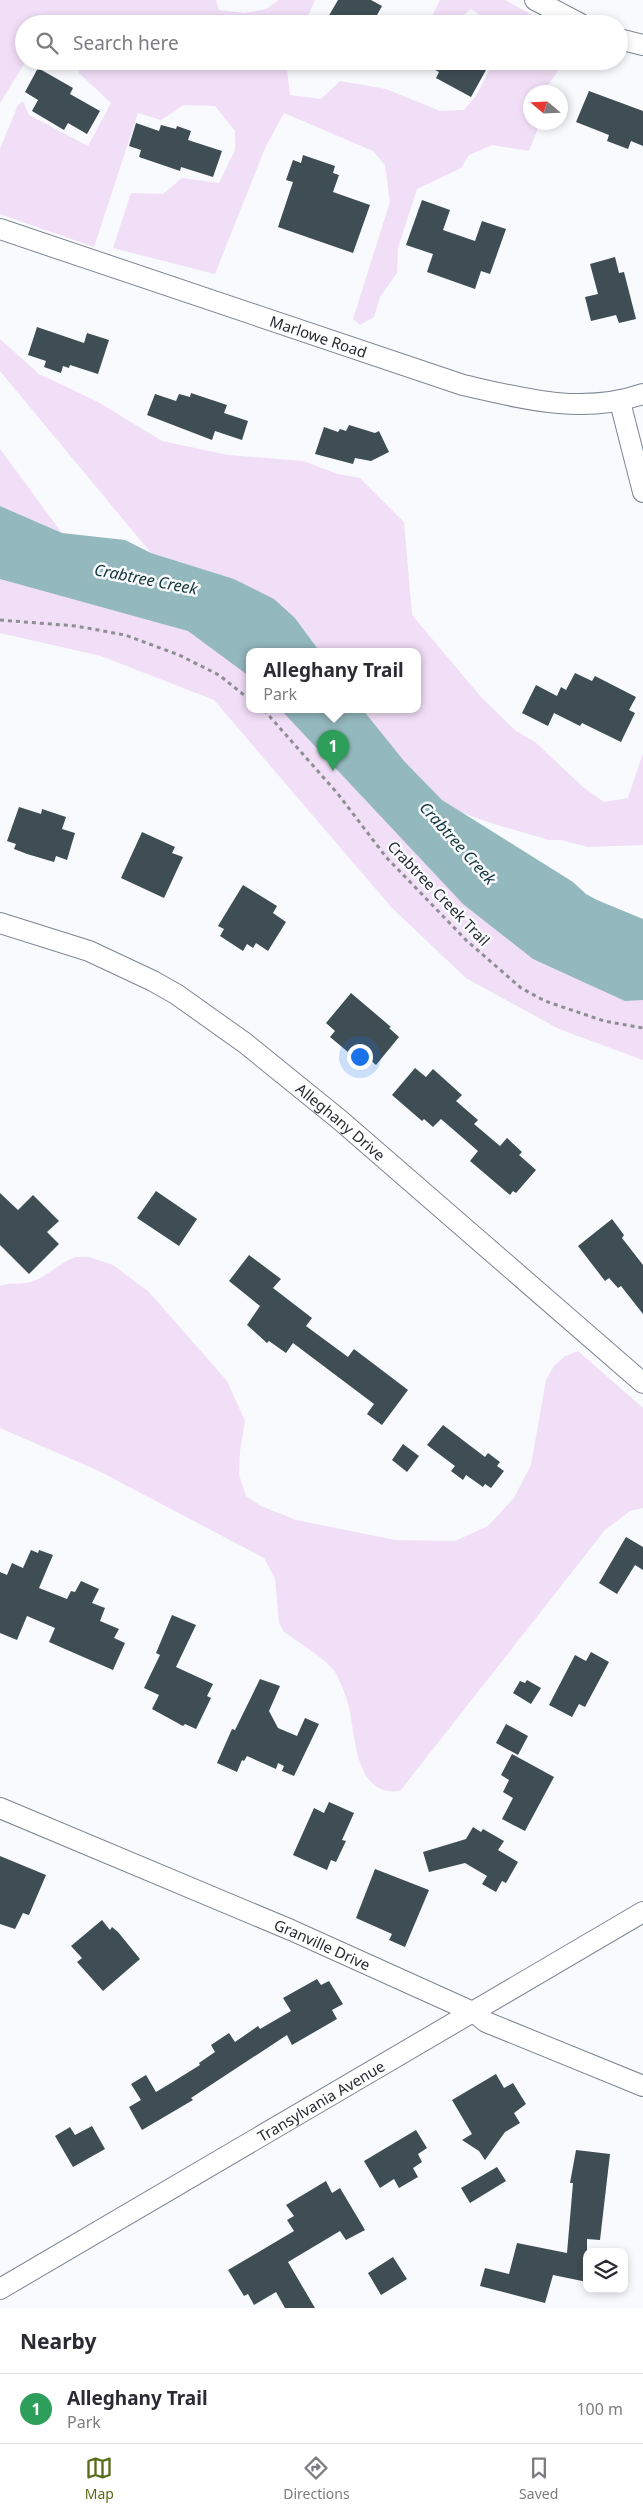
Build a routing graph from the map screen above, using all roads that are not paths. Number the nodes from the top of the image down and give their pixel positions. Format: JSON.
{"nodes":[{"id":1,"x":535,"y":0,"type":"edge"},
{"id":2,"x":564,"y":15,"type":"edge"},
{"id":3,"x":628,"y":41,"type":"edge"},
{"id":4,"x":643,"y":45,"type":"edge"},
{"id":5,"x":0,"y":229,"type":"edge"},
{"id":6,"x":643,"y":394,"type":"edge"},
{"id":7,"x":620,"y":402,"type":"junction"},
{"id":8,"x":643,"y":492,"type":"edge"},
{"id":9,"x":0,"y":923,"type":"edge"},
{"id":10,"x":643,"y":1383,"type":"edge"},
{"id":11,"x":0,"y":1808,"type":"edge"},
{"id":12,"x":643,"y":1912,"type":"edge"},
{"id":13,"x":475,"y":2012,"type":"junction"},
{"id":14,"x":643,"y":2086,"type":"edge"},
{"id":15,"x":0,"y":2289,"type":"edge"}],
"edges":[{"from":1,"to":2,"type":"street"},
{"from":3,"to":4,"type":"street"},
{"from":5,"to":7,"type":"street","name":"Marlowe Road"},
{"from":6,"to":7,"type":"street","name":"Marlowe Road"},
{"from":7,"to":8,"type":"street"},
{"from":9,"to":10,"type":"street","name":"Alleghany Drive"},
{"from":11,"to":13,"type":"street","name":"Granville Drive"},
{"from":12,"to":13,"type":"street","name":"Transylvania Avenue"},
{"from":13,"to":14,"type":"street","name":"Granville Drive"},
{"from":13,"to":15,"type":"street","name":"Transylvania Avenue"}]}
